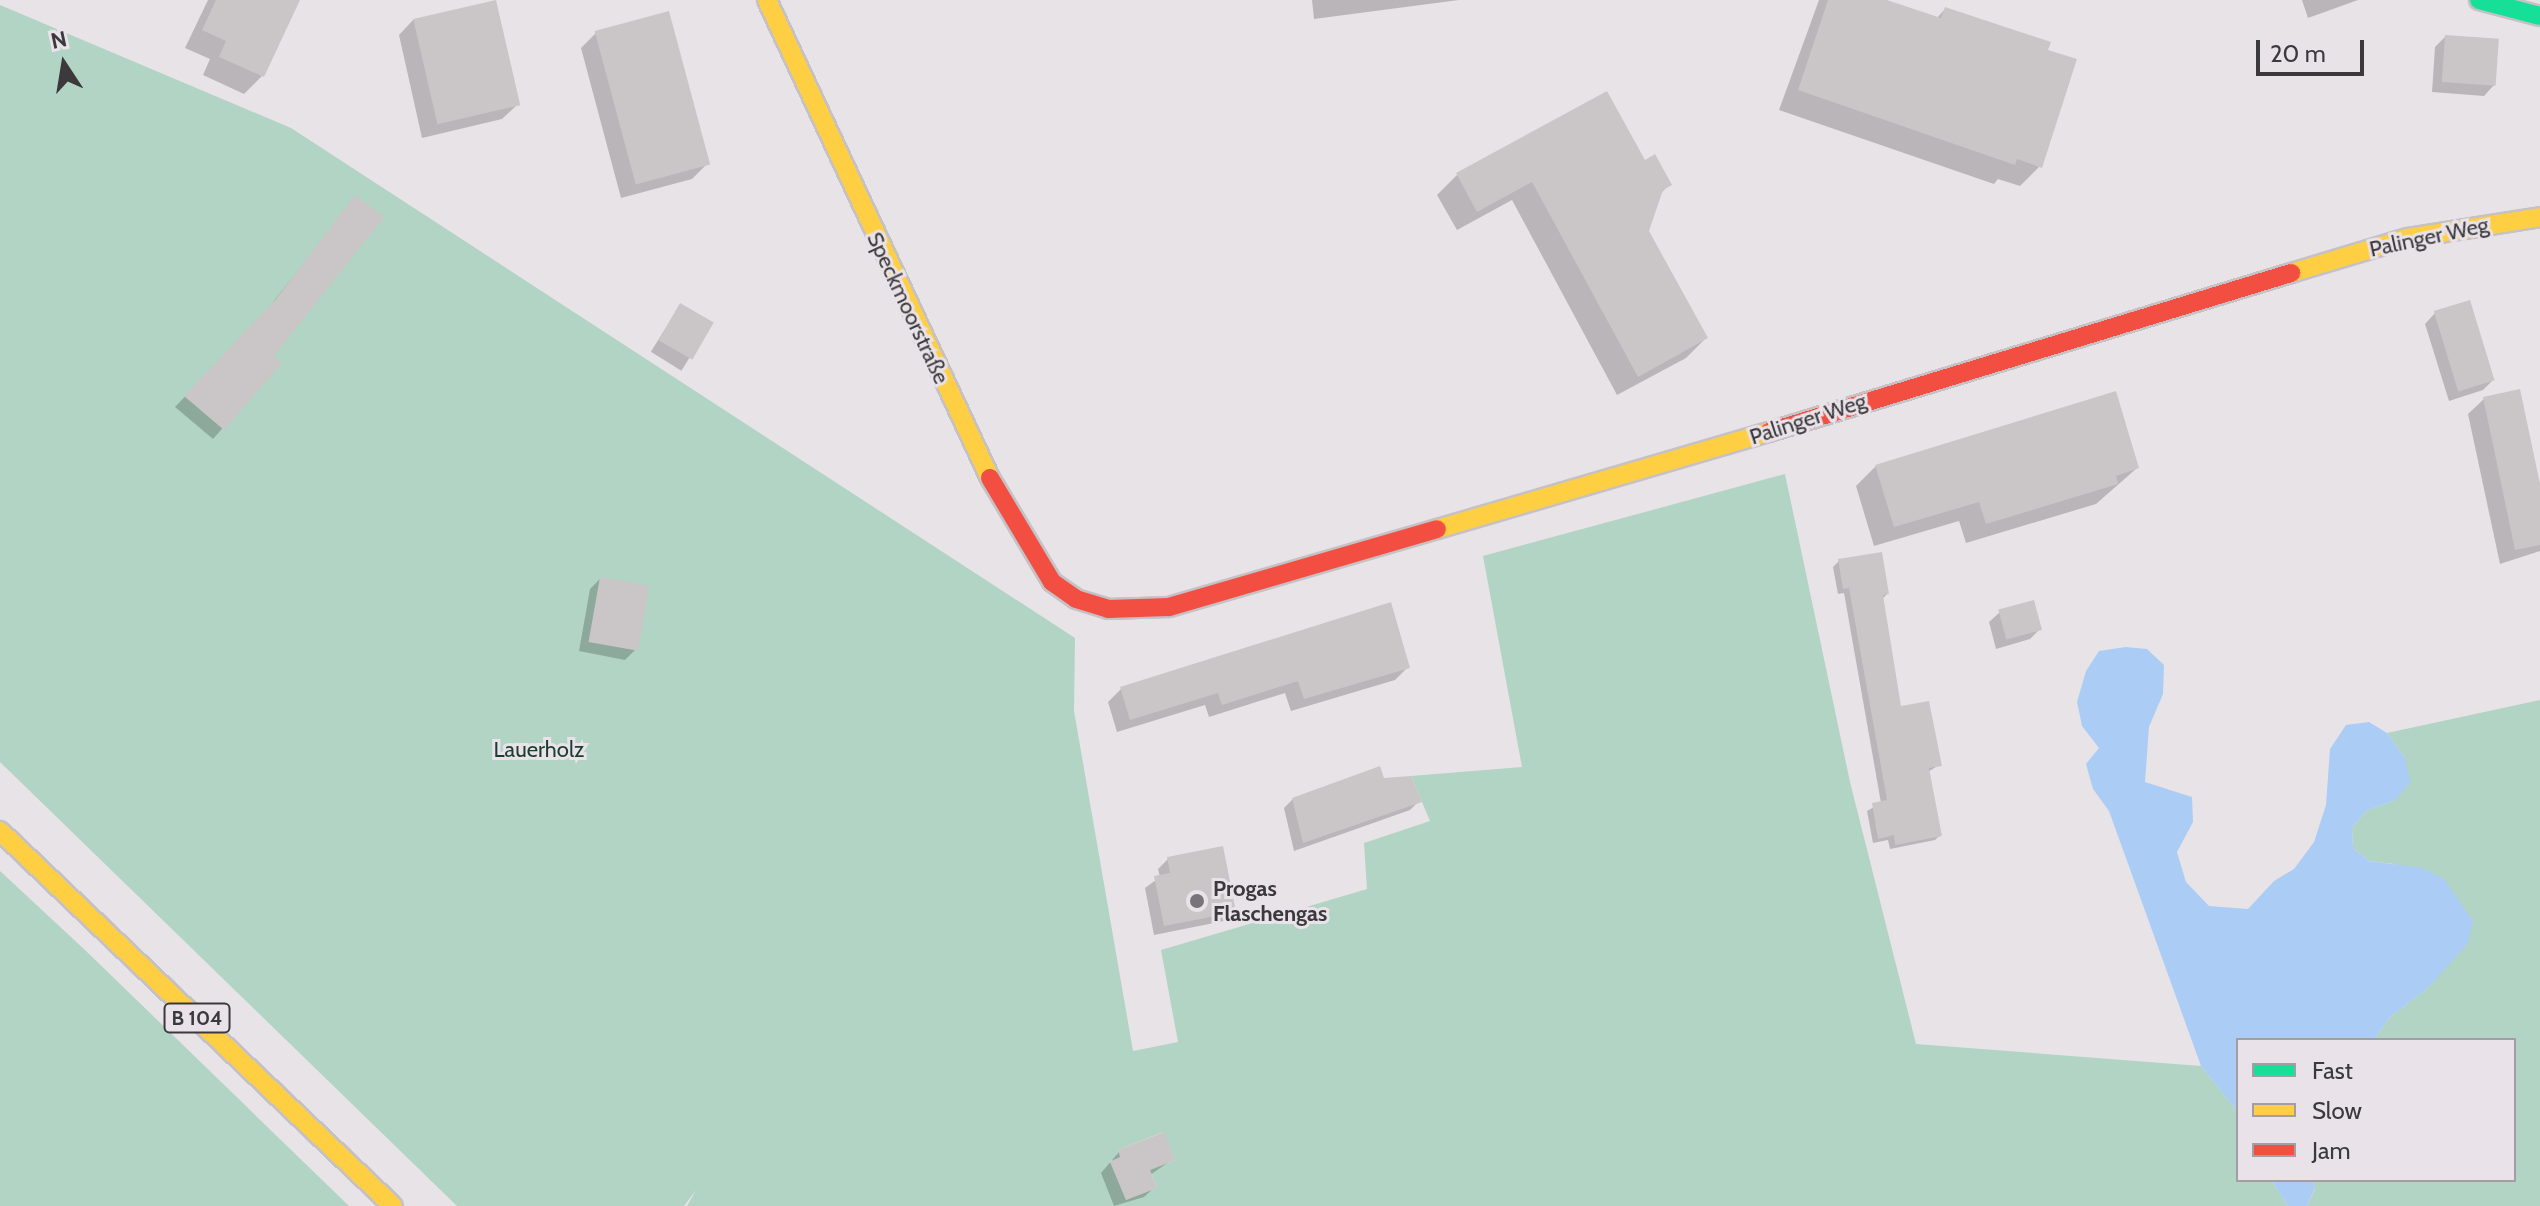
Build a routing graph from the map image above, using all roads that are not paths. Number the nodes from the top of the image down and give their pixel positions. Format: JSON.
{"nodes":[{"id":1,"x":767,"y":0,"type":"edge"},
{"id":2,"x":2479,"y":0,"type":"edge"},
{"id":3,"x":2540,"y":16,"type":"edge"},
{"id":4,"x":2540,"y":217,"type":"edge"},
{"id":5,"x":1076,"y":599,"type":"joint"},
{"id":6,"x":0,"y":831,"type":"edge"},
{"id":7,"x":393,"y":1206,"type":"edge"}],
"edges":[{"from":1,"to":5,"type":"street","name":"Speckmoorstraße"},
{"from":2,"to":3,"type":"street"},
{"from":4,"to":5,"type":"street","name":"Palinger Weg"},
{"from":6,"to":7,"type":"street","number":"B 104"}]}
